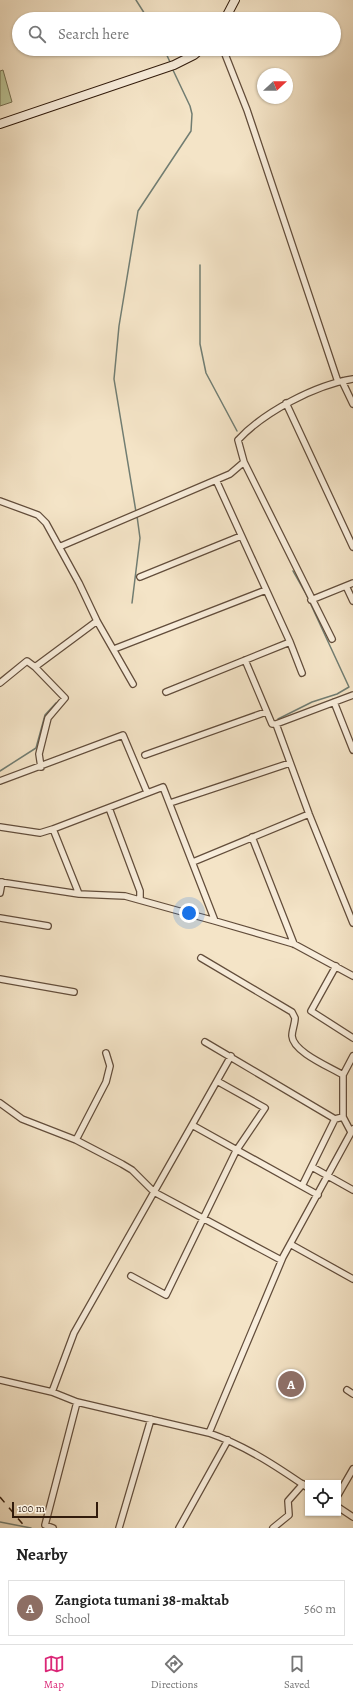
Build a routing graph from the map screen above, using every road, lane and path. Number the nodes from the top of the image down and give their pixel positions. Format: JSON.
{"nodes":[{"id":1,"x":235,"y":0,"type":"edge"},
{"id":2,"x":229,"y":12,"type":"edge"},
{"id":3,"x":192,"y":56,"type":"edge"},
{"id":4,"x":227,"y":56,"type":"edge"},
{"id":5,"x":0,"y":124,"type":"edge"},
{"id":6,"x":353,"y":379,"type":"edge"},
{"id":7,"x":340,"y":382,"type":"junction"},
{"id":8,"x":286,"y":403,"type":"junction"},
{"id":9,"x":353,"y":404,"type":"edge"},
{"id":10,"x":244,"y":462,"type":"junction"},
{"id":11,"x":216,"y":480,"type":"junction"},
{"id":12,"x":0,"y":501,"type":"edge"},
{"id":13,"x":241,"y":536,"type":"junction"},
{"id":14,"x":59,"y":547,"type":"junction"},
{"id":15,"x":353,"y":547,"type":"edge"},
{"id":16,"x":140,"y":577,"type":"dead end"},
{"id":17,"x":353,"y":583,"type":"edge"},
{"id":18,"x":346,"y":586,"type":"junction"},
{"id":19,"x":266,"y":590,"type":"junction"},
{"id":20,"x":311,"y":600,"type":"junction"},
{"id":21,"x":353,"y":601,"type":"edge"},
{"id":22,"x":97,"y":621,"type":"junction"},
{"id":23,"x":332,"y":639,"type":"dead end"},
{"id":24,"x":290,"y":642,"type":"junction"},
{"id":25,"x":114,"y":649,"type":"junction"},
{"id":26,"x":245,"y":660,"type":"junction"},
{"id":27,"x":35,"y":667,"type":"junction"},
{"id":28,"x":302,"y":673,"type":"dead end"},
{"id":29,"x":0,"y":683,"type":"edge"},
{"id":30,"x":133,"y":684,"type":"dead end"},
{"id":31,"x":166,"y":692,"type":"dead end"},
{"id":32,"x":353,"y":695,"type":"edge"},
{"id":33,"x":334,"y":702,"type":"junction"},
{"id":34,"x":266,"y":712,"type":"junction"},
{"id":35,"x":276,"y":724,"type":"junction"},
{"id":36,"x":353,"y":750,"type":"edge"},
{"id":37,"x":145,"y":755,"type":"dead end"},
{"id":38,"x":290,"y":763,"type":"junction"},
{"id":39,"x":42,"y":767,"type":"junction"},
{"id":40,"x":0,"y":781,"type":"edge"},
{"id":41,"x":147,"y":792,"type":"junction"},
{"id":42,"x":170,"y":803,"type":"junction"},
{"id":43,"x":109,"y":808,"type":"junction"},
{"id":44,"x":309,"y":814,"type":"junction"},
{"id":45,"x":0,"y":828,"type":"edge"},
{"id":46,"x":53,"y":829,"type":"junction"},
{"id":47,"x":252,"y":837,"type":"junction"},
{"id":48,"x":193,"y":862,"type":"junction"},
{"id":49,"x":1,"y":882,"type":"edge"},
{"id":50,"x":0,"y":893,"type":"edge"},
{"id":51,"x":79,"y":894,"type":"junction"},
{"id":52,"x":140,"y":900,"type":"junction"},
{"id":53,"x":0,"y":918,"type":"edge"},
{"id":54,"x":215,"y":921,"type":"junction"},
{"id":55,"x":353,"y":923,"type":"edge"},
{"id":56,"x":48,"y":926,"type":"dead end"},
{"id":57,"x":294,"y":944,"type":"junction"},
{"id":58,"x":201,"y":958,"type":"dead end"},
{"id":59,"x":336,"y":966,"type":"junction"},
{"id":60,"x":353,"y":976,"type":"edge"},
{"id":61,"x":0,"y":979,"type":"edge"},
{"id":62,"x":74,"y":992,"type":"dead end"},
{"id":63,"x":353,"y":1038,"type":"edge"},
{"id":64,"x":205,"y":1042,"type":"dead end"},
{"id":65,"x":106,"y":1053,"type":"dead end"},
{"id":66,"x":231,"y":1056,"type":"junction"},
{"id":67,"x":353,"y":1056,"type":"edge"},
{"id":68,"x":343,"y":1074,"type":"junction"},
{"id":69,"x":217,"y":1081,"type":"junction"},
{"id":70,"x":0,"y":1103,"type":"edge"},
{"id":71,"x":342,"y":1117,"type":"junction"},
{"id":72,"x":335,"y":1119,"type":"junction"},
{"id":73,"x":192,"y":1125,"type":"junction"},
{"id":74,"x":352,"y":1131,"type":"edge"},
{"id":75,"x":76,"y":1140,"type":"junction"},
{"id":76,"x":236,"y":1151,"type":"junction"},
{"id":77,"x":312,"y":1167,"type":"junction"},
{"id":78,"x":327,"y":1176,"type":"junction"},
{"id":79,"x":302,"y":1186,"type":"junction"},
{"id":80,"x":353,"y":1190,"type":"edge"},
{"id":81,"x":154,"y":1192,"type":"junction"},
{"id":82,"x":318,"y":1195,"type":"junction"},
{"id":83,"x":202,"y":1218,"type":"junction"},
{"id":84,"x":290,"y":1244,"type":"junction"},
{"id":85,"x":282,"y":1260,"type":"junction"},
{"id":86,"x":131,"y":1276,"type":"dead end"},
{"id":87,"x":353,"y":1279,"type":"edge"},
{"id":88,"x":0,"y":1380,"type":"edge"},
{"id":89,"x":347,"y":1390,"type":"dead end"},
{"id":90,"x":52,"y":1392,"type":"junction"},
{"id":91,"x":353,"y":1394,"type":"edge"},
{"id":92,"x":77,"y":1402,"type":"junction"},
{"id":93,"x":151,"y":1420,"type":"junction"},
{"id":94,"x":209,"y":1433,"type":"junction"},
{"id":95,"x":228,"y":1440,"type":"junction"},
{"id":96,"x":353,"y":1469,"type":"edge"},
{"id":97,"x":305,"y":1486,"type":"edge"},
{"id":98,"x":341,"y":1490,"type":"edge"},
{"id":99,"x":341,"y":1509,"type":"edge"},
{"id":100,"x":353,"y":1517,"type":"edge"},
{"id":101,"x":53,"y":1528,"type":"edge"},
{"id":102,"x":119,"y":1528,"type":"edge"},
{"id":103,"x":179,"y":1528,"type":"edge"},
{"id":104,"x":273,"y":1528,"type":"edge"}],
"edges":[{"from":1,"to":2,"type":"main road"},
{"from":3,"to":5,"type":"main road"},
{"from":4,"to":7,"type":"street"},
{"from":6,"to":7,"type":"street"},
{"from":7,"to":8,"type":"street"},
{"from":7,"to":9,"type":"street"},
{"from":8,"to":10,"type":"street"},
{"from":8,"to":15,"type":"street"},
{"from":10,"to":11,"type":"street"},
{"from":10,"to":20,"type":"street"},
{"from":11,"to":13,"type":"street"},
{"from":11,"to":14,"type":"street"},
{"from":12,"to":14,"type":"street"},
{"from":13,"to":16,"type":"street"},
{"from":13,"to":19,"type":"street"},
{"from":14,"to":22,"type":"street"},
{"from":17,"to":18,"type":"street"},
{"from":18,"to":20,"type":"street"},
{"from":18,"to":21,"type":"street"},
{"from":19,"to":24,"type":"street"},
{"from":19,"to":25,"type":"street"},
{"from":20,"to":23,"type":"street"},
{"from":22,"to":25,"type":"street"},
{"from":22,"to":27,"type":"street"},
{"from":24,"to":26,"type":"street"},
{"from":24,"to":28,"type":"street"},
{"from":25,"to":30,"type":"street"},
{"from":26,"to":31,"type":"street"},
{"from":26,"to":34,"type":"street"},
{"from":27,"to":29,"type":"street"},
{"from":27,"to":39,"type":"street"},
{"from":32,"to":33,"type":"street"},
{"from":33,"to":35,"type":"street"},
{"from":33,"to":36,"type":"street"},
{"from":34,"to":35,"type":"street"},
{"from":34,"to":37,"type":"street"},
{"from":35,"to":38,"type":"street"},
{"from":38,"to":42,"type":"street"},
{"from":38,"to":44,"type":"street"},
{"from":39,"to":40,"type":"street"},
{"from":39,"to":41,"type":"street"},
{"from":41,"to":42,"type":"street"},
{"from":41,"to":43,"type":"street"},
{"from":42,"to":48,"type":"street"},
{"from":43,"to":46,"type":"street"},
{"from":43,"to":52,"type":"street"},
{"from":44,"to":47,"type":"street"},
{"from":44,"to":55,"type":"street"},
{"from":45,"to":46,"type":"street"},
{"from":46,"to":51,"type":"street"},
{"from":47,"to":48,"type":"street"},
{"from":47,"to":57,"type":"street"},
{"from":48,"to":54,"type":"street"},
{"from":49,"to":50,"type":"street"},
{"from":49,"to":51,"type":"street"},
{"from":51,"to":52,"type":"street"},
{"from":52,"to":54,"type":"street"},
{"from":53,"to":56,"type":"street"},
{"from":54,"to":57,"type":"street"},
{"from":57,"to":59,"type":"street"},
{"from":58,"to":68,"type":"street"},
{"from":59,"to":60,"type":"street"},
{"from":59,"to":63,"type":"street"},
{"from":61,"to":62,"type":"street"},
{"from":64,"to":66,"type":"street"},
{"from":65,"to":75,"type":"street"},
{"from":66,"to":69,"type":"street"},
{"from":66,"to":72,"type":"street"},
{"from":67,"to":68,"type":"street"},
{"from":68,"to":71,"type":"street"},
{"from":69,"to":73,"type":"street"},
{"from":69,"to":76,"type":"street"},
{"from":70,"to":75,"type":"street"},
{"from":71,"to":72,"type":"street"},
{"from":71,"to":74,"type":"street"},
{"from":72,"to":77,"type":"street"},
{"from":73,"to":76,"type":"street"},
{"from":73,"to":81,"type":"street"},
{"from":74,"to":78,"type":"street"},
{"from":75,"to":81,"type":"street"},
{"from":76,"to":79,"type":"street"},
{"from":76,"to":83,"type":"street"},
{"from":77,"to":78,"type":"street"},
{"from":77,"to":79,"type":"street"},
{"from":78,"to":80,"type":"street"},
{"from":78,"to":82,"type":"street"},
{"from":79,"to":82,"type":"street"},
{"from":81,"to":83,"type":"street"},
{"from":81,"to":90,"type":"street"},
{"from":82,"to":84,"type":"street"},
{"from":83,"to":85,"type":"street"},
{"from":83,"to":86,"type":"street"},
{"from":84,"to":85,"type":"street"},
{"from":84,"to":87,"type":"street"},
{"from":85,"to":94,"type":"street"},
{"from":88,"to":90,"type":"street"},
{"from":89,"to":91,"type":"street"},
{"from":90,"to":92,"type":"street"},
{"from":92,"to":93,"type":"street"},
{"from":92,"to":101,"type":"street"},
{"from":93,"to":94,"type":"street"},
{"from":93,"to":102,"type":"street"},
{"from":94,"to":95,"type":"street"},
{"from":95,"to":97,"type":"street"},
{"from":95,"to":103,"type":"street"},
{"from":96,"to":98,"type":"street"},
{"from":97,"to":104,"type":"street"},
{"from":99,"to":100,"type":"street"}]}
